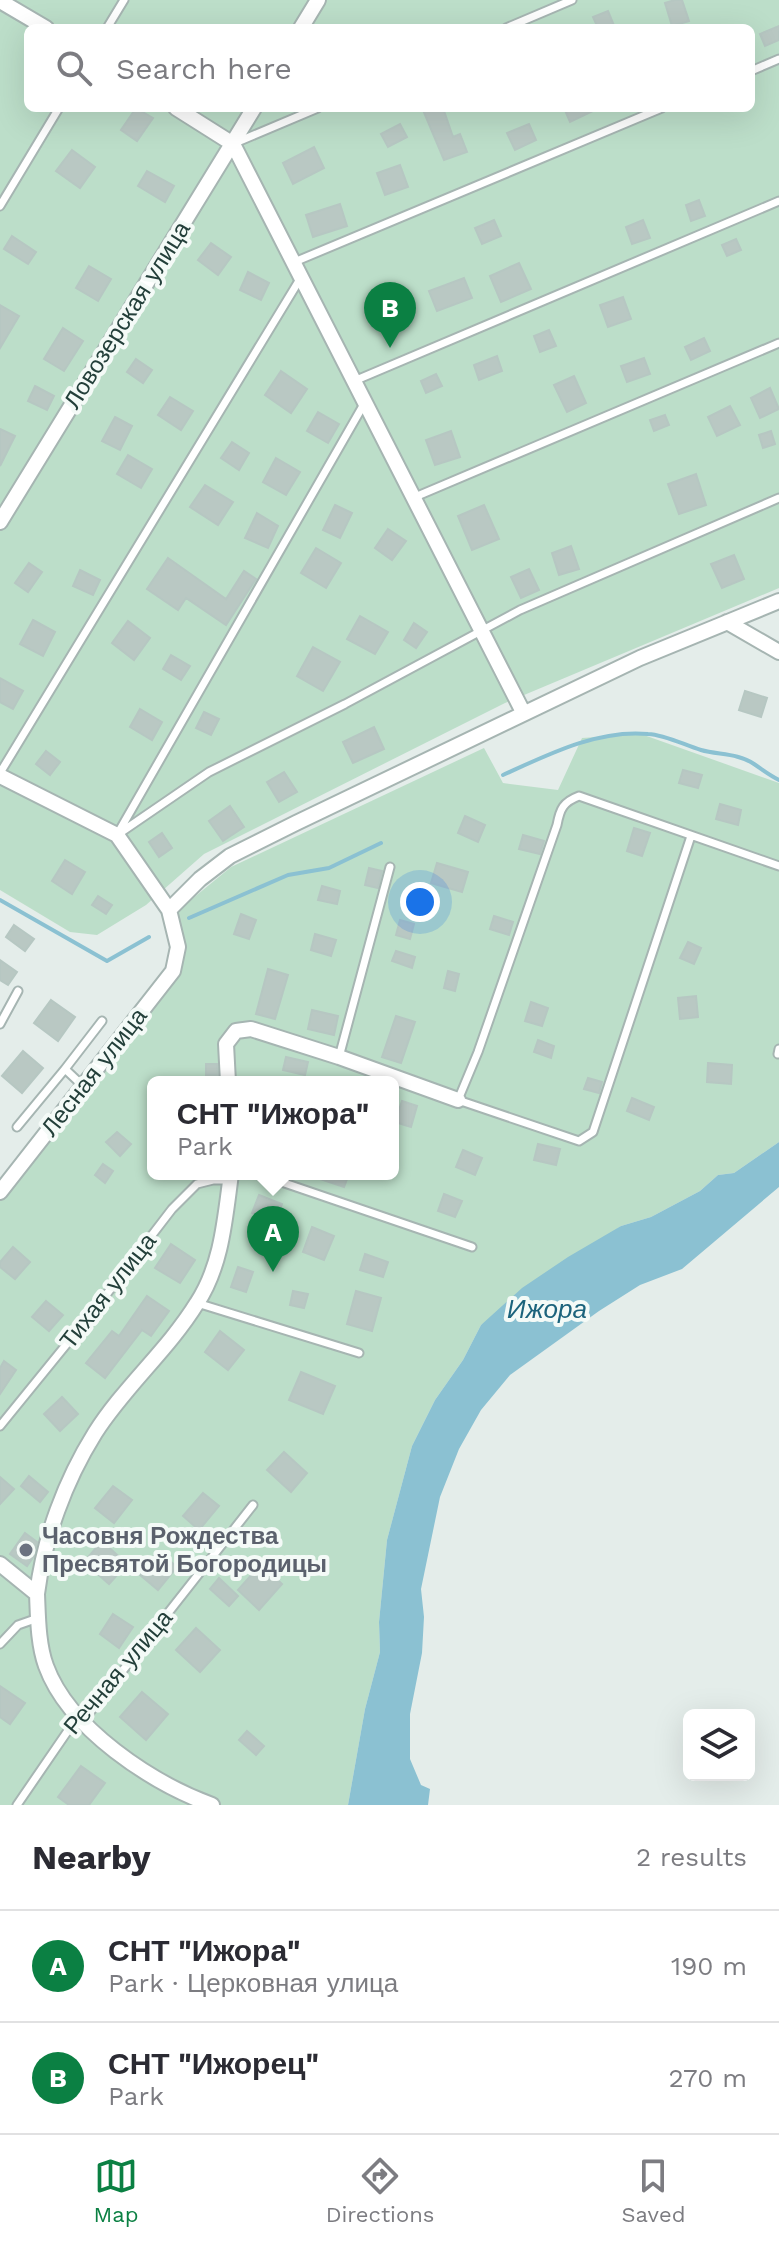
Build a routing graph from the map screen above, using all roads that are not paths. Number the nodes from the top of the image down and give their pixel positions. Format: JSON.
{"nodes":[{"id":1,"x":124,"y":0,"type":"edge"},
{"id":2,"x":318,"y":0,"type":"edge"},
{"id":3,"x":572,"y":0,"type":"edge"},
{"id":4,"x":0,"y":1,"type":"edge"},
{"id":5,"x":39,"y":24,"type":"edge"},
{"id":6,"x":109,"y":24,"type":"edge"},
{"id":7,"x":303,"y":24,"type":"edge"},
{"id":8,"x":515,"y":24,"type":"edge"},
{"id":9,"x":779,"y":59,"type":"edge"},
{"id":10,"x":755,"y":69,"type":"edge"},
{"id":11,"x":57,"y":112,"type":"edge"},
{"id":12,"x":182,"y":112,"type":"edge"},
{"id":13,"x":252,"y":112,"type":"edge"},
{"id":14,"x":309,"y":112,"type":"edge"},
{"id":15,"x":652,"y":112,"type":"edge"},
{"id":16,"x":233,"y":144,"type":"junction"},
{"id":17,"x":779,"y":201,"type":"edge"},
{"id":18,"x":0,"y":206,"type":"edge"},
{"id":19,"x":292,"y":263,"type":"junction"},
{"id":20,"x":300,"y":279,"type":"junction"},
{"id":21,"x":779,"y":343,"type":"edge"},
{"id":22,"x":353,"y":381,"type":"junction"},
{"id":23,"x":364,"y":404,"type":"junction"},
{"id":24,"x":413,"y":498,"type":"junction"},
{"id":25,"x":779,"y":498,"type":"edge"},
{"id":26,"x":0,"y":522,"type":"edge"},
{"id":27,"x":779,"y":601,"type":"edge"},
{"id":28,"x":727,"y":622,"type":"junction"},
{"id":29,"x":481,"y":632,"type":"junction"},
{"id":30,"x":779,"y":652,"type":"edge"},
{"id":31,"x":523,"y":712,"type":"junction"},
{"id":32,"x":0,"y":774,"type":"edge"},
{"id":33,"x":117,"y":835,"type":"junction"},
{"id":34,"x":691,"y":836,"type":"junction"},
{"id":35,"x":779,"y":866,"type":"edge"},
{"id":36,"x":390,"y":867,"type":"dead end"},
{"id":37,"x":169,"y":910,"type":"junction"},
{"id":38,"x":18,"y":991,"type":"dead end"},
{"id":39,"x":102,"y":1021,"type":"dead end"},
{"id":40,"x":0,"y":1024,"type":"edge"},
{"id":41,"x":339,"y":1057,"type":"junction"},
{"id":42,"x":65,"y":1069,"type":"junction"},
{"id":43,"x":228,"y":1076,"type":"edge"},
{"id":44,"x":392,"y":1076,"type":"edge"},
{"id":45,"x":399,"y":1079,"type":"edge"},
{"id":46,"x":83,"y":1086,"type":"junction"},
{"id":47,"x":458,"y":1100,"type":"junction"},
{"id":48,"x":17,"y":1127,"type":"dead end"},
{"id":49,"x":213,"y":1180,"type":"edge"},
{"id":50,"x":230,"y":1180,"type":"edge"},
{"id":51,"x":276,"y":1180,"type":"edge"},
{"id":52,"x":0,"y":1192,"type":"edge"},
{"id":53,"x":472,"y":1247,"type":"dead end"},
{"id":54,"x":197,"y":1303,"type":"junction"},
{"id":55,"x":359,"y":1353,"type":"dead end"},
{"id":56,"x":0,"y":1426,"type":"edge"},
{"id":57,"x":253,"y":1505,"type":"dead end"},
{"id":58,"x":0,"y":1564,"type":"edge"},
{"id":59,"x":37,"y":1594,"type":"junction"},
{"id":60,"x":38,"y":1618,"type":"junction"},
{"id":61,"x":0,"y":1644,"type":"edge"},
{"id":62,"x":83,"y":1721,"type":"junction"},
{"id":63,"x":17,"y":1805,"type":"edge"},
{"id":64,"x":212,"y":1805,"type":"edge"}],
"edges":[{"from":1,"to":6,"type":"lane"},
{"from":2,"to":7,"type":"street"},
{"from":3,"to":8,"type":"lane"},
{"from":4,"to":5,"type":"street"},
{"from":9,"to":10,"type":"lane"},
{"from":11,"to":18,"type":"lane"},
{"from":12,"to":16,"type":"street"},
{"from":13,"to":16,"type":"street","name":"Ловозерская улица"},
{"from":14,"to":16,"type":"lane"},
{"from":15,"to":19,"type":"lane"},
{"from":16,"to":19,"type":"street"},
{"from":16,"to":26,"type":"street","name":"Ловозерская улица"},
{"from":17,"to":22,"type":"lane"},
{"from":19,"to":20,"type":"street"},
{"from":20,"to":22,"type":"street"},
{"from":20,"to":32,"type":"lane"},
{"from":21,"to":24,"type":"lane"},
{"from":22,"to":23,"type":"street"},
{"from":23,"to":24,"type":"street"},
{"from":23,"to":33,"type":"lane"},
{"from":24,"to":29,"type":"street"},
{"from":25,"to":29,"type":"lane"},
{"from":27,"to":28,"type":"street"},
{"from":28,"to":30,"type":"street"},
{"from":28,"to":31,"type":"street"},
{"from":29,"to":31,"type":"street"},
{"from":29,"to":33,"type":"lane"},
{"from":31,"to":37,"type":"street"},
{"from":32,"to":33,"type":"street"},
{"from":33,"to":37,"type":"street"},
{"from":34,"to":35,"type":"lane"},
{"from":34,"to":47,"type":"lane"},
{"from":34,"to":47,"type":"lane"},
{"from":36,"to":41,"type":"lane"},
{"from":37,"to":46,"type":"street","name":"Лесная улица"},
{"from":38,"to":40,"type":"lane"},
{"from":39,"to":42,"type":"lane"},
{"from":41,"to":43,"type":"street"},
{"from":41,"to":44,"type":"street"},
{"from":42,"to":46,"type":"lane"},
{"from":42,"to":48,"type":"lane"},
{"from":45,"to":47,"type":"street"},
{"from":46,"to":52,"type":"street","name":"Лесная улица"},
{"from":49,"to":56,"type":"lane","name":"Тихая улица"},
{"from":50,"to":54,"type":"street"},
{"from":51,"to":53,"type":"lane"},
{"from":54,"to":55,"type":"lane"},
{"from":54,"to":59,"type":"street"},
{"from":57,"to":62,"type":"lane","name":"Речная улица"},
{"from":58,"to":59,"type":"street"},
{"from":59,"to":60,"type":"street"},
{"from":60,"to":61,"type":"lane"},
{"from":60,"to":62,"type":"street"},
{"from":62,"to":63,"type":"lane","name":"Речная улица"},
{"from":62,"to":64,"type":"street"}]}
